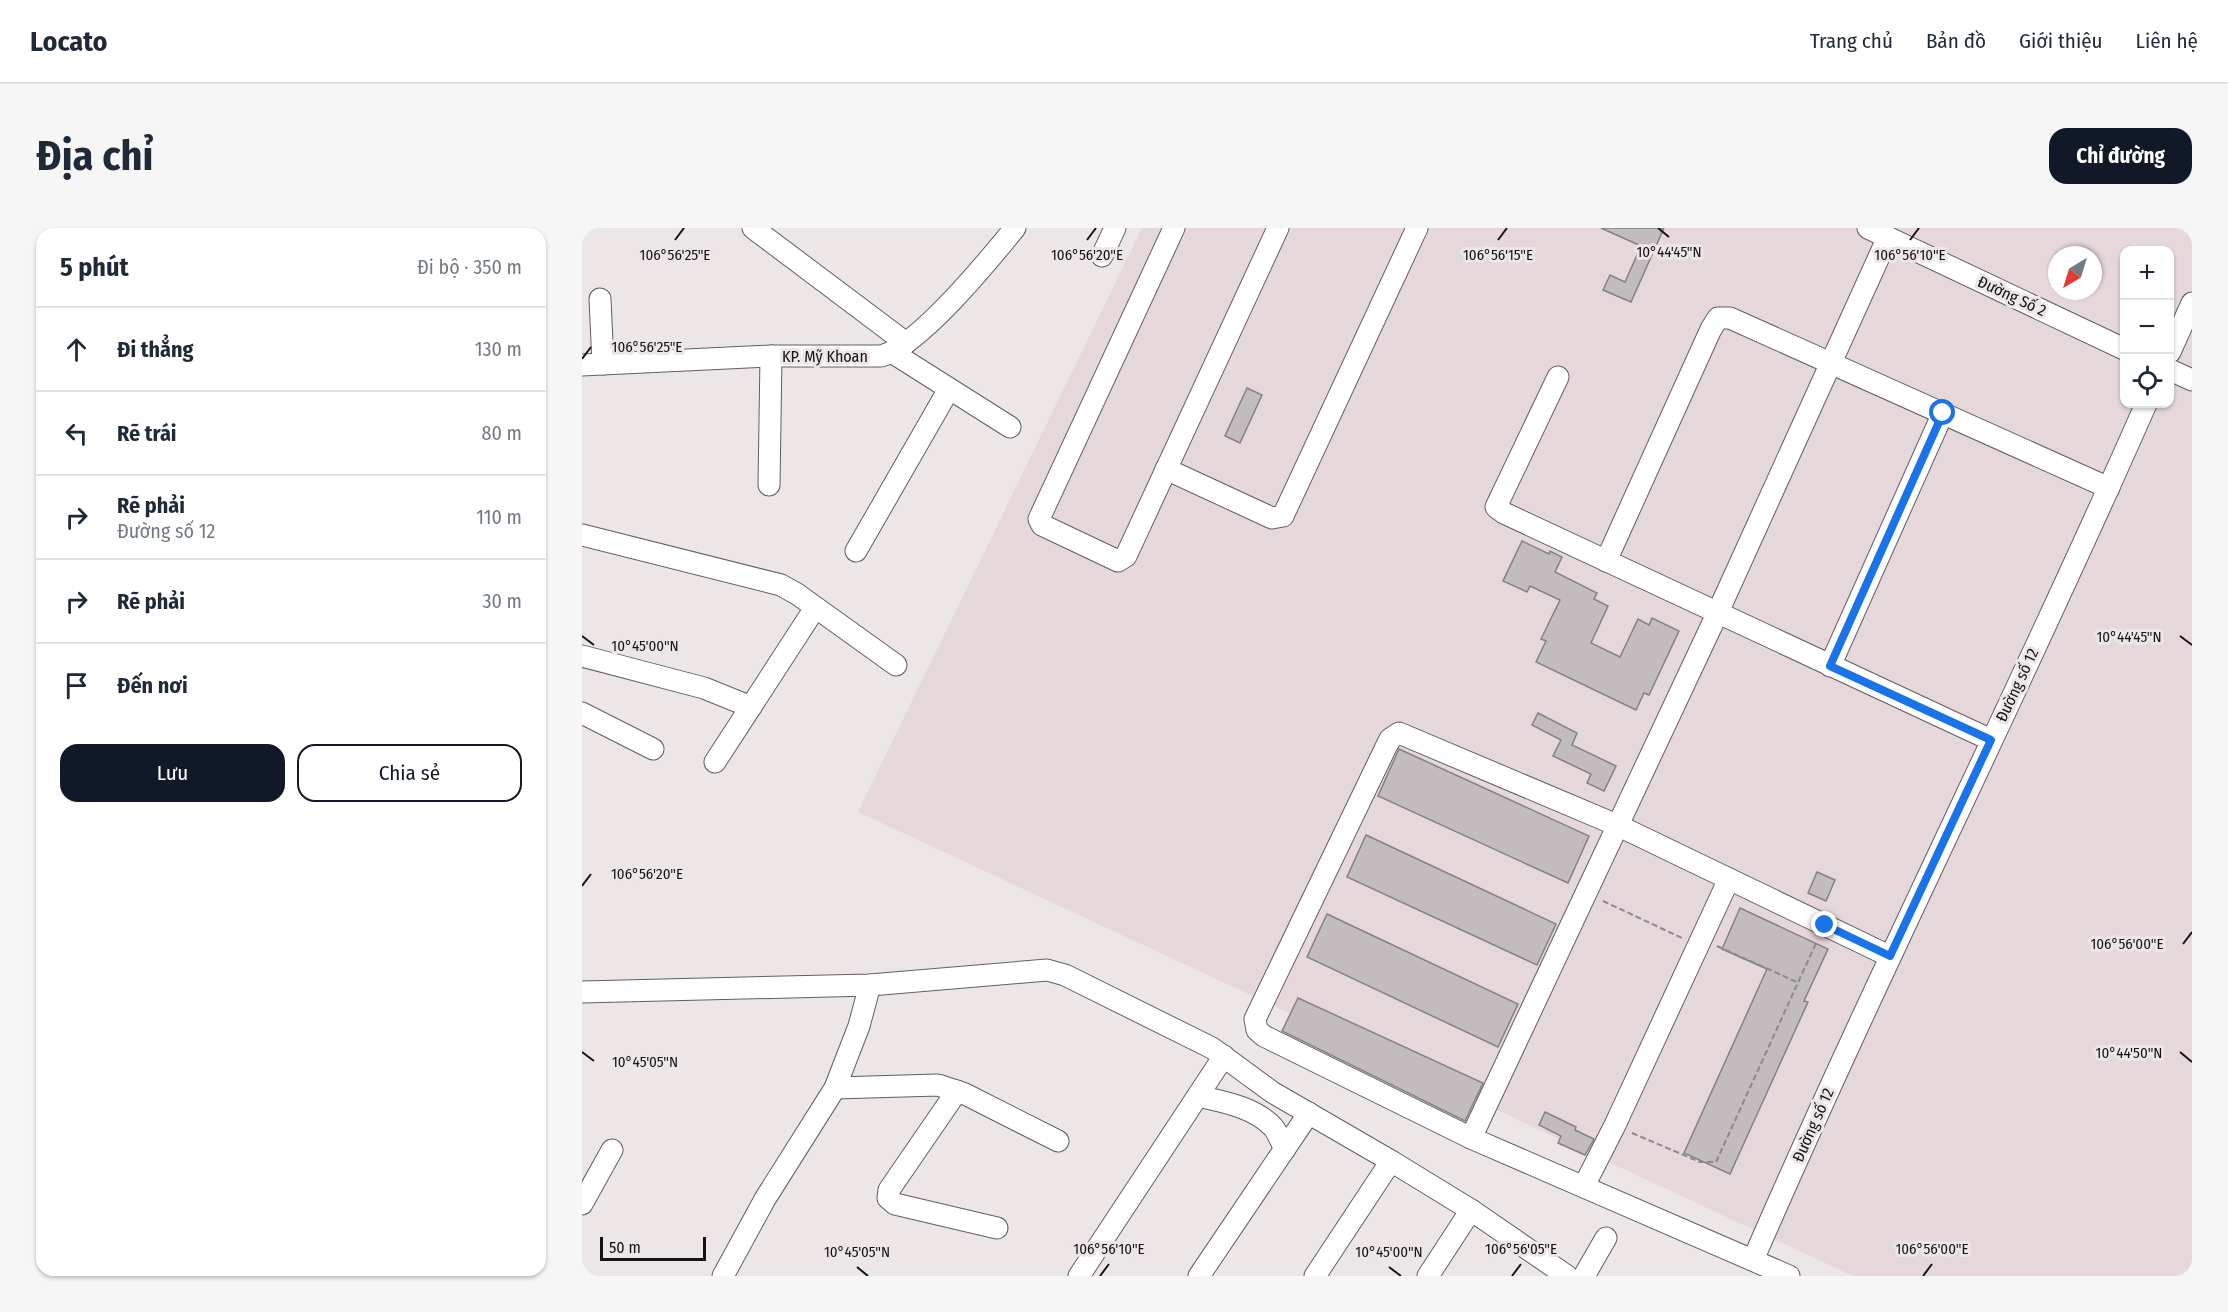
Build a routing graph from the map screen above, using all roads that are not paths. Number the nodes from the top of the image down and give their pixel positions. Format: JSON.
{"nodes":[{"id":1,"x":753,"y":228,"type":"edge"},
{"id":2,"x":1015,"y":228,"type":"edge"},
{"id":3,"x":1115,"y":228,"type":"edge"},
{"id":4,"x":1174,"y":228,"type":"edge"},
{"id":5,"x":1278,"y":228,"type":"edge"},
{"id":6,"x":1417,"y":228,"type":"edge"},
{"id":7,"x":1868,"y":228,"type":"edge"},
{"id":8,"x":1888,"y":237,"type":"junction"},
{"id":9,"x":1102,"y":256,"type":"dead end"},
{"id":10,"x":600,"y":299,"type":"dead end"},
{"id":11,"x":2192,"y":303,"type":"edge"},
{"id":12,"x":2174,"y":341,"type":"edge"},
{"id":13,"x":2120,"y":347,"type":"edge"},
{"id":14,"x":899,"y":348,"type":"junction"},
{"id":15,"x":771,"y":356,"type":"junction"},
{"id":16,"x":592,"y":364,"type":"edge"},
{"id":17,"x":1830,"y":364,"type":"junction"},
{"id":18,"x":2174,"y":372,"type":"edge"},
{"id":19,"x":1558,"y":377,"type":"dead end"},
{"id":20,"x":2192,"y":380,"type":"edge"},
{"id":21,"x":949,"y":389,"type":"junction"},
{"id":22,"x":2144,"y":408,"type":"edge"},
{"id":23,"x":1943,"y":413,"type":"junction"},
{"id":24,"x":1010,"y":427,"type":"dead end"},
{"id":25,"x":1166,"y":469,"type":"junction"},
{"id":26,"x":769,"y":485,"type":"dead end"},
{"id":27,"x":2109,"y":488,"type":"junction"},
{"id":28,"x":582,"y":535,"type":"edge"},
{"id":29,"x":856,"y":551,"type":"dead end"},
{"id":30,"x":1606,"y":561,"type":"junction"},
{"id":31,"x":815,"y":608,"type":"junction"},
{"id":32,"x":1718,"y":612,"type":"junction"},
{"id":33,"x":582,"y":656,"type":"edge"},
{"id":34,"x":896,"y":665,"type":"dead end"},
{"id":35,"x":1830,"y":666,"type":"junction"},
{"id":36,"x":751,"y":707,"type":"junction"},
{"id":37,"x":582,"y":713,"type":"edge"},
{"id":38,"x":1991,"y":740,"type":"junction"},
{"id":39,"x":653,"y":749,"type":"dead end"},
{"id":40,"x":714,"y":762,"type":"dead end"},
{"id":41,"x":1618,"y":826,"type":"junction"},
{"id":42,"x":1729,"y":879,"type":"junction"},
{"id":43,"x":1890,"y":956,"type":"junction"},
{"id":44,"x":870,"y":985,"type":"junction"},
{"id":45,"x":582,"y":992,"type":"edge"},
{"id":46,"x":1224,"y":1056,"type":"junction"},
{"id":47,"x":835,"y":1088,"type":"junction"},
{"id":48,"x":957,"y":1091,"type":"junction"},
{"id":49,"x":1198,"y":1096,"type":"junction"},
{"id":50,"x":1309,"y":1113,"type":"junction"},
{"id":51,"x":1471,"y":1138,"type":"junction"},
{"id":52,"x":1058,"y":1142,"type":"dead end"},
{"id":53,"x":1285,"y":1149,"type":"junction"},
{"id":54,"x":612,"y":1150,"type":"dead end"},
{"id":55,"x":1391,"y":1161,"type":"junction"},
{"id":56,"x":1584,"y":1186,"type":"junction"},
{"id":57,"x":582,"y":1204,"type":"edge"},
{"id":58,"x":1471,"y":1210,"type":"junction"},
{"id":59,"x":997,"y":1228,"type":"dead end"},
{"id":60,"x":1606,"y":1238,"type":"dead end"},
{"id":61,"x":1753,"y":1260,"type":"junction"},
{"id":62,"x":723,"y":1276,"type":"edge"},
{"id":63,"x":1079,"y":1276,"type":"edge"},
{"id":64,"x":1199,"y":1276,"type":"edge"},
{"id":65,"x":1315,"y":1276,"type":"edge"},
{"id":66,"x":1428,"y":1276,"type":"edge"},
{"id":67,"x":1568,"y":1276,"type":"edge"},
{"id":68,"x":1584,"y":1276,"type":"edge"},
{"id":69,"x":1789,"y":1276,"type":"edge"}],
"edges":[{"from":1,"to":14,"type":"street"},
{"from":2,"to":14,"type":"street"},
{"from":3,"to":9,"type":"street"},
{"from":4,"to":25,"type":"street"},
{"from":5,"to":25,"type":"street"},
{"from":6,"to":25,"type":"street"},
{"from":7,"to":8,"type":"street","name":"Đường Số 2"},
{"from":8,"to":13,"type":"street","name":"Đường Số 2"},
{"from":8,"to":17,"type":"street"},
{"from":10,"to":16,"type":"street"},
{"from":11,"to":12,"type":"street"},
{"from":14,"to":15,"type":"street","name":"KP. Mỹ Khoan"},
{"from":14,"to":21,"type":"street"},
{"from":15,"to":16,"type":"street","name":"KP. Mỹ Khoan"},
{"from":15,"to":26,"type":"street"},
{"from":17,"to":23,"type":"street"},
{"from":17,"to":30,"type":"street"},
{"from":17,"to":32,"type":"street"},
{"from":18,"to":20,"type":"street"},
{"from":19,"to":30,"type":"street"},
{"from":21,"to":24,"type":"street"},
{"from":21,"to":29,"type":"street"},
{"from":22,"to":27,"type":"street","name":"Đường số 12"},
{"from":23,"to":27,"type":"street"},
{"from":23,"to":35,"type":"street"},
{"from":27,"to":38,"type":"street","name":"Đường số 12"},
{"from":28,"to":31,"type":"street"},
{"from":30,"to":32,"type":"street"},
{"from":31,"to":34,"type":"street"},
{"from":31,"to":36,"type":"street"},
{"from":32,"to":35,"type":"street"},
{"from":32,"to":41,"type":"street"},
{"from":33,"to":36,"type":"street"},
{"from":35,"to":38,"type":"street"},
{"from":36,"to":40,"type":"street"},
{"from":37,"to":39,"type":"street"},
{"from":38,"to":43,"type":"street","name":"Đường số 12"},
{"from":41,"to":42,"type":"street"},
{"from":41,"to":51,"type":"street"},
{"from":41,"to":51,"type":"street"},
{"from":42,"to":43,"type":"street"},
{"from":42,"to":56,"type":"street"},
{"from":43,"to":61,"type":"street","name":"Đường số 12"},
{"from":44,"to":45,"type":"street"},
{"from":44,"to":46,"type":"street"},
{"from":44,"to":47,"type":"street"},
{"from":46,"to":49,"type":"street"},
{"from":46,"to":50,"type":"street"},
{"from":47,"to":48,"type":"street"},
{"from":47,"to":62,"type":"street"},
{"from":48,"to":52,"type":"street"},
{"from":48,"to":59,"type":"street"},
{"from":49,"to":53,"type":"street"},
{"from":49,"to":63,"type":"street"},
{"from":50,"to":53,"type":"street"},
{"from":50,"to":55,"type":"street"},
{"from":51,"to":56,"type":"street"},
{"from":53,"to":64,"type":"street"},
{"from":54,"to":57,"type":"street"},
{"from":55,"to":58,"type":"street"},
{"from":55,"to":65,"type":"street"},
{"from":56,"to":61,"type":"street"},
{"from":58,"to":66,"type":"street"},
{"from":58,"to":67,"type":"street"},
{"from":60,"to":68,"type":"street"},
{"from":61,"to":69,"type":"street"}]}
